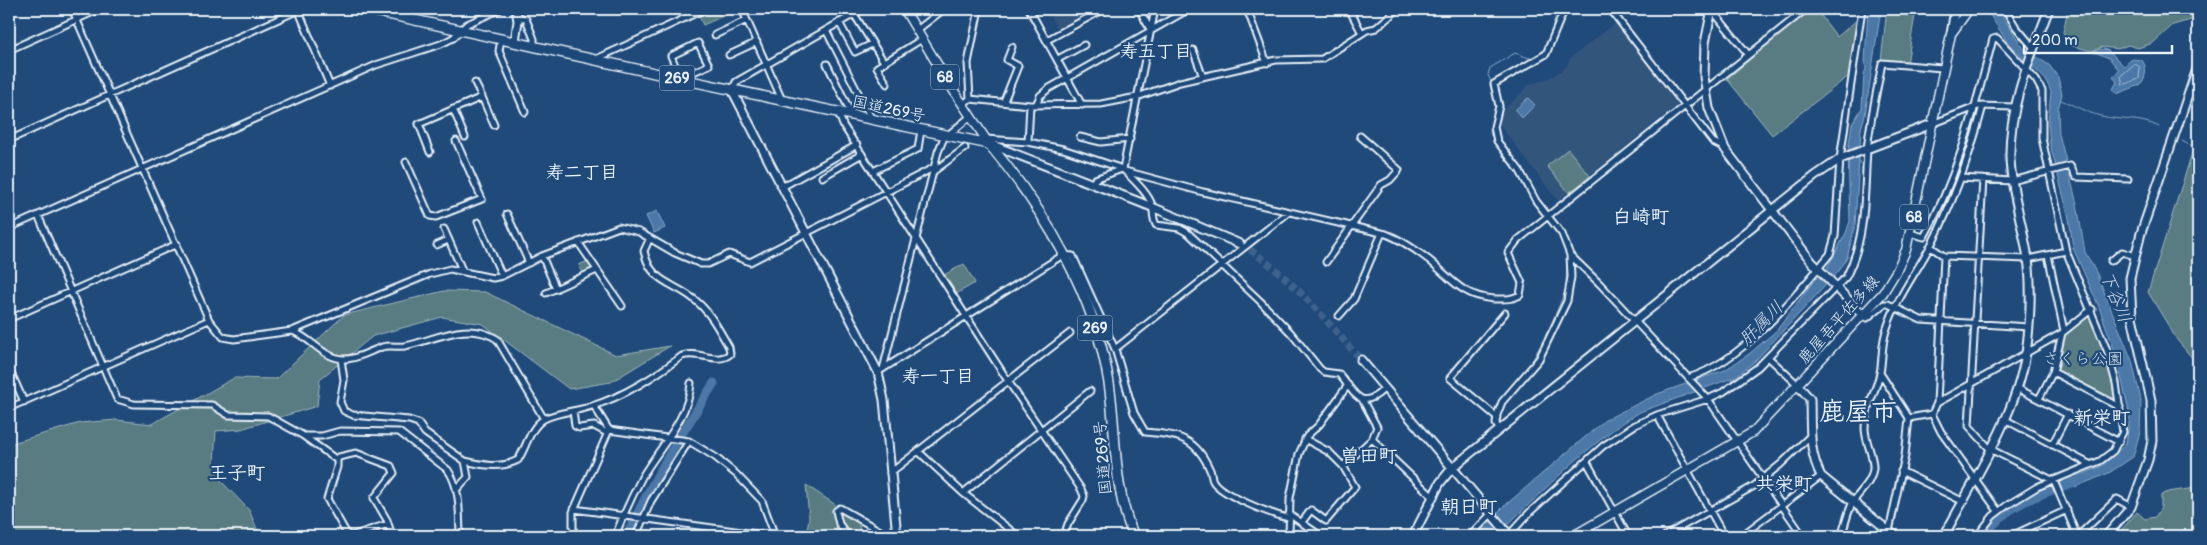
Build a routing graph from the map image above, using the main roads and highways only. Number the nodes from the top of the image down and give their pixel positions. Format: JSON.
{"nodes":[{"id":1,"x":365,"y":9,"type":"edge"},
{"id":2,"x":904,"y":9,"type":"edge"},
{"id":3,"x":1969,"y":9,"type":"edge"},
{"id":4,"x":988,"y":142,"type":"junction"},
{"id":5,"x":1134,"y":536,"type":"edge"},
{"id":6,"x":1572,"y":536,"type":"edge"}],
"edges":[{"from":1,"to":4,"type":"highway","name":"国道269号","number":"269"},
{"from":2,"to":4,"type":"main road","number":"68"},
{"from":3,"to":6,"type":"main road","name":"鹿屋吾平佐多線","number":"68"},
{"from":4,"to":5,"type":"highway","name":"国道269号","number":"269"}]}
